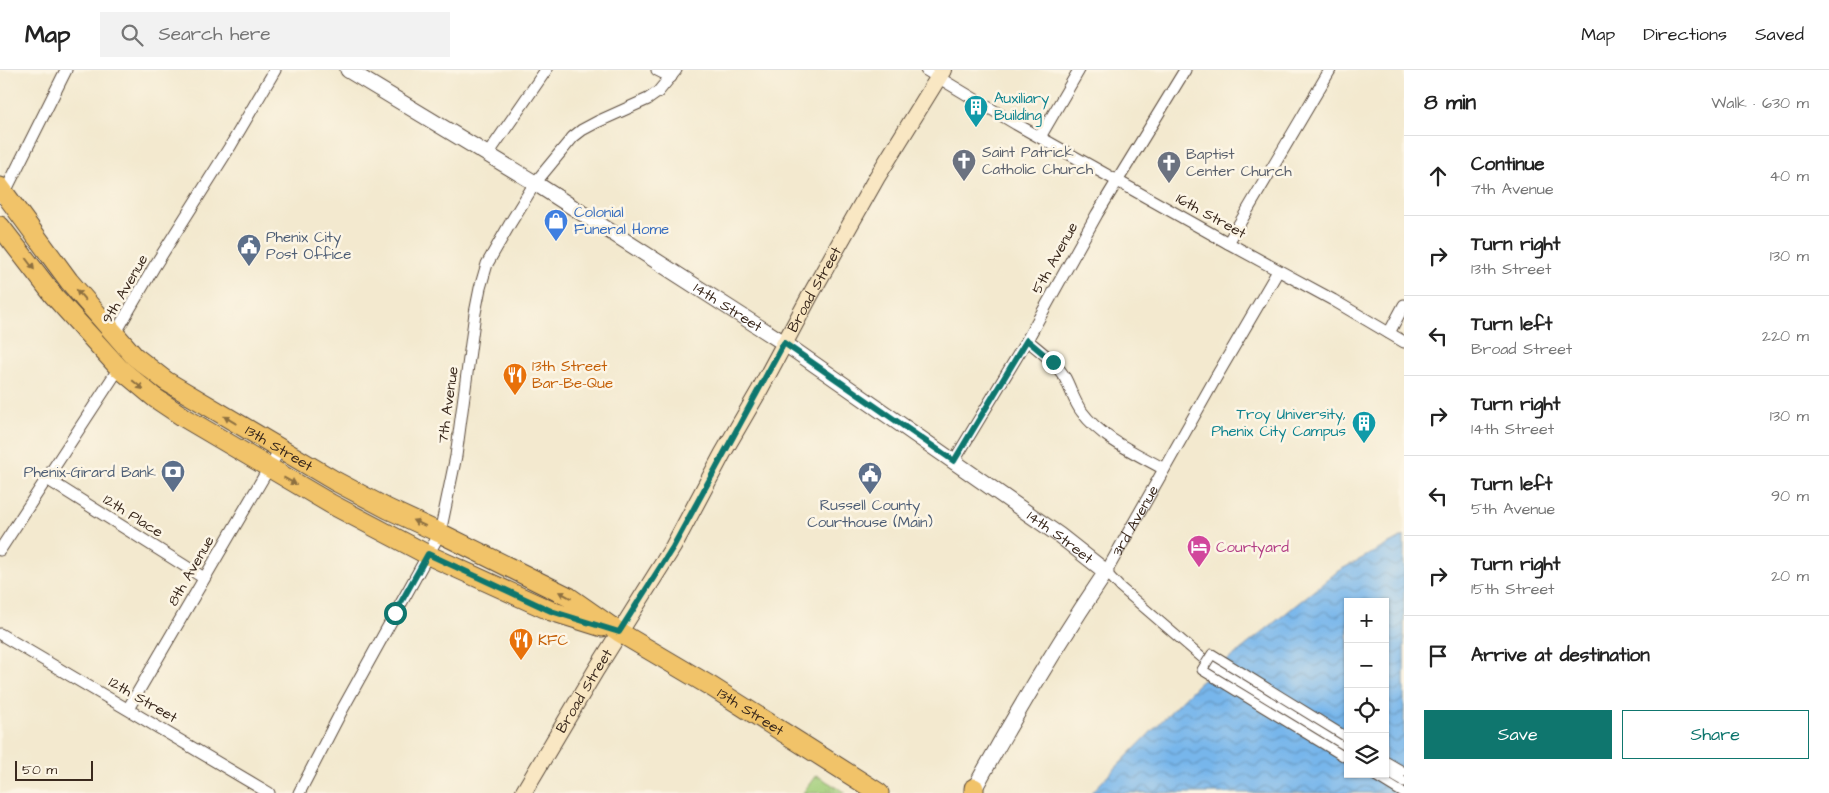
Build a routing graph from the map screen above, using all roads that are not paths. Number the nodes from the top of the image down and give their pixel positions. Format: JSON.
{"nodes":[{"id":1,"x":66,"y":70,"type":"edge"},
{"id":2,"x":275,"y":70,"type":"edge"},
{"id":3,"x":348,"y":70,"type":"edge"},
{"id":4,"x":546,"y":70,"type":"edge"},
{"id":5,"x":657,"y":70,"type":"edge"},
{"id":6,"x":1080,"y":70,"type":"edge"},
{"id":7,"x":1185,"y":70,"type":"edge"},
{"id":8,"x":1330,"y":70,"type":"edge"},
{"id":9,"x":936,"y":72,"type":"edge"},
{"id":10,"x":674,"y":74,"type":"edge"},
{"id":11,"x":1040,"y":137,"type":"junction"},
{"id":12,"x":488,"y":154,"type":"junction"},
{"id":13,"x":1117,"y":180,"type":"junction"},
{"id":14,"x":535,"y":183,"type":"junction"},
{"id":15,"x":2,"y":194,"type":"edge"},
{"id":16,"x":0,"y":226,"type":"edge"},
{"id":17,"x":1228,"y":243,"type":"junction"},
{"id":18,"x":1278,"y":271,"type":"junction"},
{"id":19,"x":1404,"y":305,"type":"edge"},
{"id":20,"x":1389,"y":333,"type":"junction"},
{"id":21,"x":115,"y":334,"type":"junction"},
{"id":22,"x":1027,"y":340,"type":"junction"},
{"id":23,"x":1404,"y":342,"type":"edge"},
{"id":24,"x":784,"y":343,"type":"junction"},
{"id":25,"x":119,"y":368,"type":"junction"},
{"id":26,"x":280,"y":449,"type":"junction"},
{"id":27,"x":954,"y":461,"type":"junction"},
{"id":28,"x":268,"y":468,"type":"junction"},
{"id":29,"x":1164,"y":469,"type":"junction"},
{"id":30,"x":47,"y":480,"type":"junction"},
{"id":31,"x":440,"y":533,"type":"junction"},
{"id":32,"x":0,"y":550,"type":"edge"},
{"id":33,"x":428,"y":554,"type":"junction"},
{"id":34,"x":1106,"y":572,"type":"junction"},
{"id":35,"x":204,"y":578,"type":"junction"},
{"id":36,"x":619,"y":632,"type":"junction"},
{"id":37,"x":0,"y":634,"type":"edge"},
{"id":38,"x":128,"y":709,"type":"junction"},
{"id":39,"x":1344,"y":736,"type":"edge"},
{"id":40,"x":1344,"y":746,"type":"edge"},
{"id":41,"x":1344,"y":757,"type":"edge"},
{"id":42,"x":1389,"y":763,"type":"edge"},
{"id":43,"x":1404,"y":772,"type":"edge"},
{"id":44,"x":1389,"y":773,"type":"edge"},
{"id":45,"x":1379,"y":778,"type":"edge"},
{"id":46,"x":1404,"y":782,"type":"edge"},
{"id":47,"x":974,"y":791,"type":"edge"},
{"id":48,"x":270,"y":793,"type":"edge"},
{"id":49,"x":299,"y":793,"type":"edge"},
{"id":50,"x":523,"y":793,"type":"edge"},
{"id":51,"x":879,"y":793,"type":"edge"},
{"id":52,"x":1403,"y":793,"type":"edge"}],
"edges":[{"from":1,"to":15,"type":"street"},
{"from":2,"to":21,"type":"street","name":"9th Avenue"},
{"from":3,"to":12,"type":"street","name":"14th Street"},
{"from":4,"to":12,"type":"street"},
{"from":5,"to":10,"type":"street"},
{"from":6,"to":11,"type":"street"},
{"from":7,"to":13,"type":"street","name":"5th Avenue"},
{"from":8,"to":17,"type":"street"},
{"from":9,"to":11,"type":"street","name":"16th Street"},
{"from":9,"to":24,"type":"main road","name":"Broad Street"},
{"from":10,"to":14,"type":"street","name":"7th Avenue"},
{"from":11,"to":13,"type":"street","name":"16th Street"},
{"from":12,"to":14,"type":"street","name":"14th Street"},
{"from":13,"to":17,"type":"street","name":"16th Street"},
{"from":13,"to":22,"type":"street","name":"5th Avenue"},
{"from":14,"to":24,"type":"street","name":"14th Street"},
{"from":14,"to":31,"type":"street","name":"7th Avenue"},
{"from":21,"to":15,"type":"main road","name":"13th Street","one_way":true},
{"from":16,"to":25,"type":"main road","name":"13th Street","one_way":true},
{"from":17,"to":18,"type":"street","name":"16th Street"},
{"from":18,"to":20,"type":"street","name":"16th Street"},
{"from":18,"to":29,"type":"street","name":"3rd Avenue"},
{"from":19,"to":20,"type":"street"},
{"from":20,"to":23,"type":"street","name":"16th Street"},
{"from":21,"to":25,"type":"street","name":"9th Avenue"},
{"from":26,"to":21,"type":"main road","name":"13th Street","one_way":true},
{"from":22,"to":27,"type":"street","name":"5th Avenue"},
{"from":22,"to":29,"type":"street"},
{"from":24,"to":27,"type":"street","name":"14th Street"},
{"from":24,"to":36,"type":"main road","name":"Broad Street"},
{"from":25,"to":28,"type":"main road","name":"13th Street","one_way":true},
{"from":25,"to":30,"type":"street"},
{"from":26,"to":28,"type":"street","name":"8th Avenue"},
{"from":31,"to":26,"type":"main road","name":"13th Street","one_way":true},
{"from":27,"to":34,"type":"street","name":"14th Street"},
{"from":28,"to":33,"type":"main road","name":"13th Street","one_way":true},
{"from":28,"to":35,"type":"street","name":"8th Avenue"},
{"from":29,"to":34,"type":"street","name":"3rd Avenue"},
{"from":30,"to":32,"type":"street"},
{"from":30,"to":35,"type":"street","name":"12th Place"},
{"from":31,"to":33,"type":"street","name":"7th Avenue"},
{"from":36,"to":31,"type":"main road","name":"13th Street","one_way":true},
{"from":33,"to":36,"type":"main road","name":"13th Street"},
{"from":33,"to":49,"type":"street","name":"7th Avenue"},
{"from":34,"to":40,"type":"street","name":"14th Street"},
{"from":34,"to":47,"type":"street","name":"3rd Avenue"},
{"from":35,"to":38,"type":"street","name":"8th Avenue"},
{"from":36,"to":50,"type":"main road","name":"Broad Street"},
{"from":36,"to":51,"type":"main road","name":"13th Street"},
{"from":37,"to":38,"type":"street","name":"12th Street"},
{"from":38,"to":48,"type":"street","name":"12th Street"},
{"from":39,"to":41,"type":"street","bridge":true},
{"from":42,"to":43,"type":"street"},
{"from":44,"to":46,"type":"street"},
{"from":45,"to":52,"type":"street"}]}
